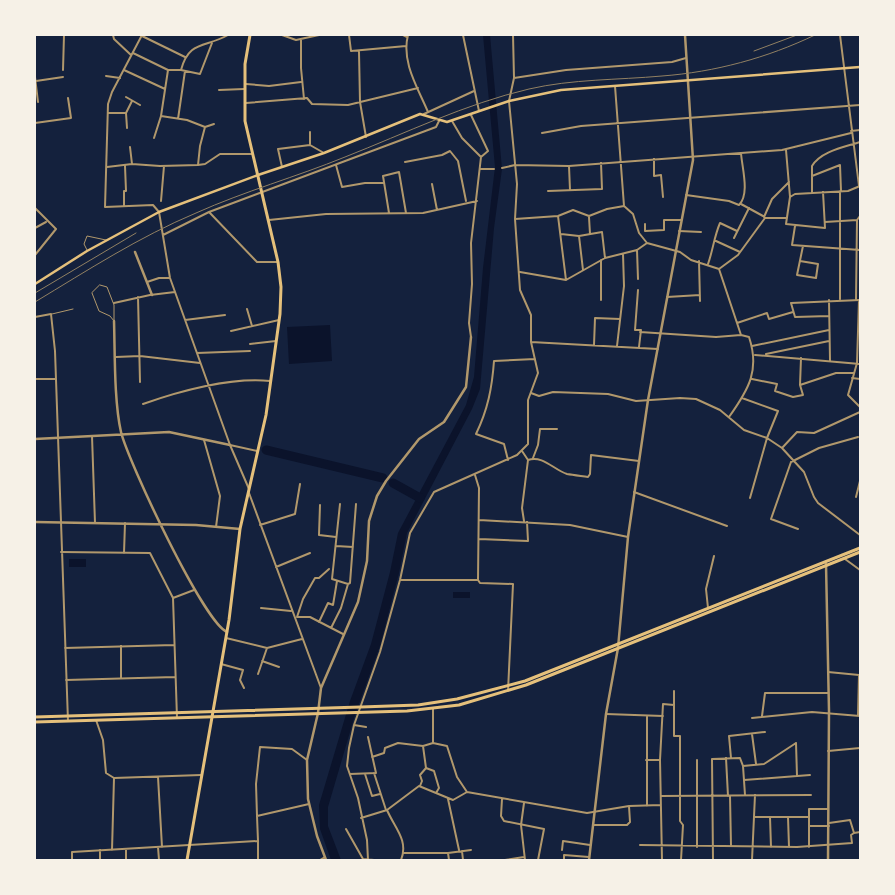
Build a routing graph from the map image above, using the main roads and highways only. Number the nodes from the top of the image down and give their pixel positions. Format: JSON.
{"nodes":[{"id":1,"x":250,"y":35,"type":"edge"},
{"id":2,"x":860,"y":67,"type":"edge"},
{"id":3,"x":258,"y":175,"type":"junction"},
{"id":4,"x":35,"y":284,"type":"edge"},
{"id":5,"x":860,"y":548,"type":"edge"},
{"id":6,"x":860,"y":552,"type":"edge"},
{"id":7,"x":213,"y":714,"type":"junction"},
{"id":8,"x":177,"y":716,"type":"junction"},
{"id":9,"x":35,"y":717,"type":"edge"},
{"id":10,"x":35,"y":722,"type":"edge"},
{"id":11,"x":187,"y":860,"type":"edge"}],
"edges":[{"from":1,"to":3,"type":"main road"},
{"from":2,"to":3,"type":"main road"},
{"from":3,"to":4,"type":"main road"},
{"from":3,"to":7,"type":"main road"},
{"from":5,"to":7,"type":"main road"},
{"from":6,"to":7,"type":"main road"},
{"from":7,"to":8,"type":"main road"},
{"from":7,"to":11,"type":"main road"},
{"from":8,"to":9,"type":"main road"},
{"from":8,"to":10,"type":"main road"}]}
